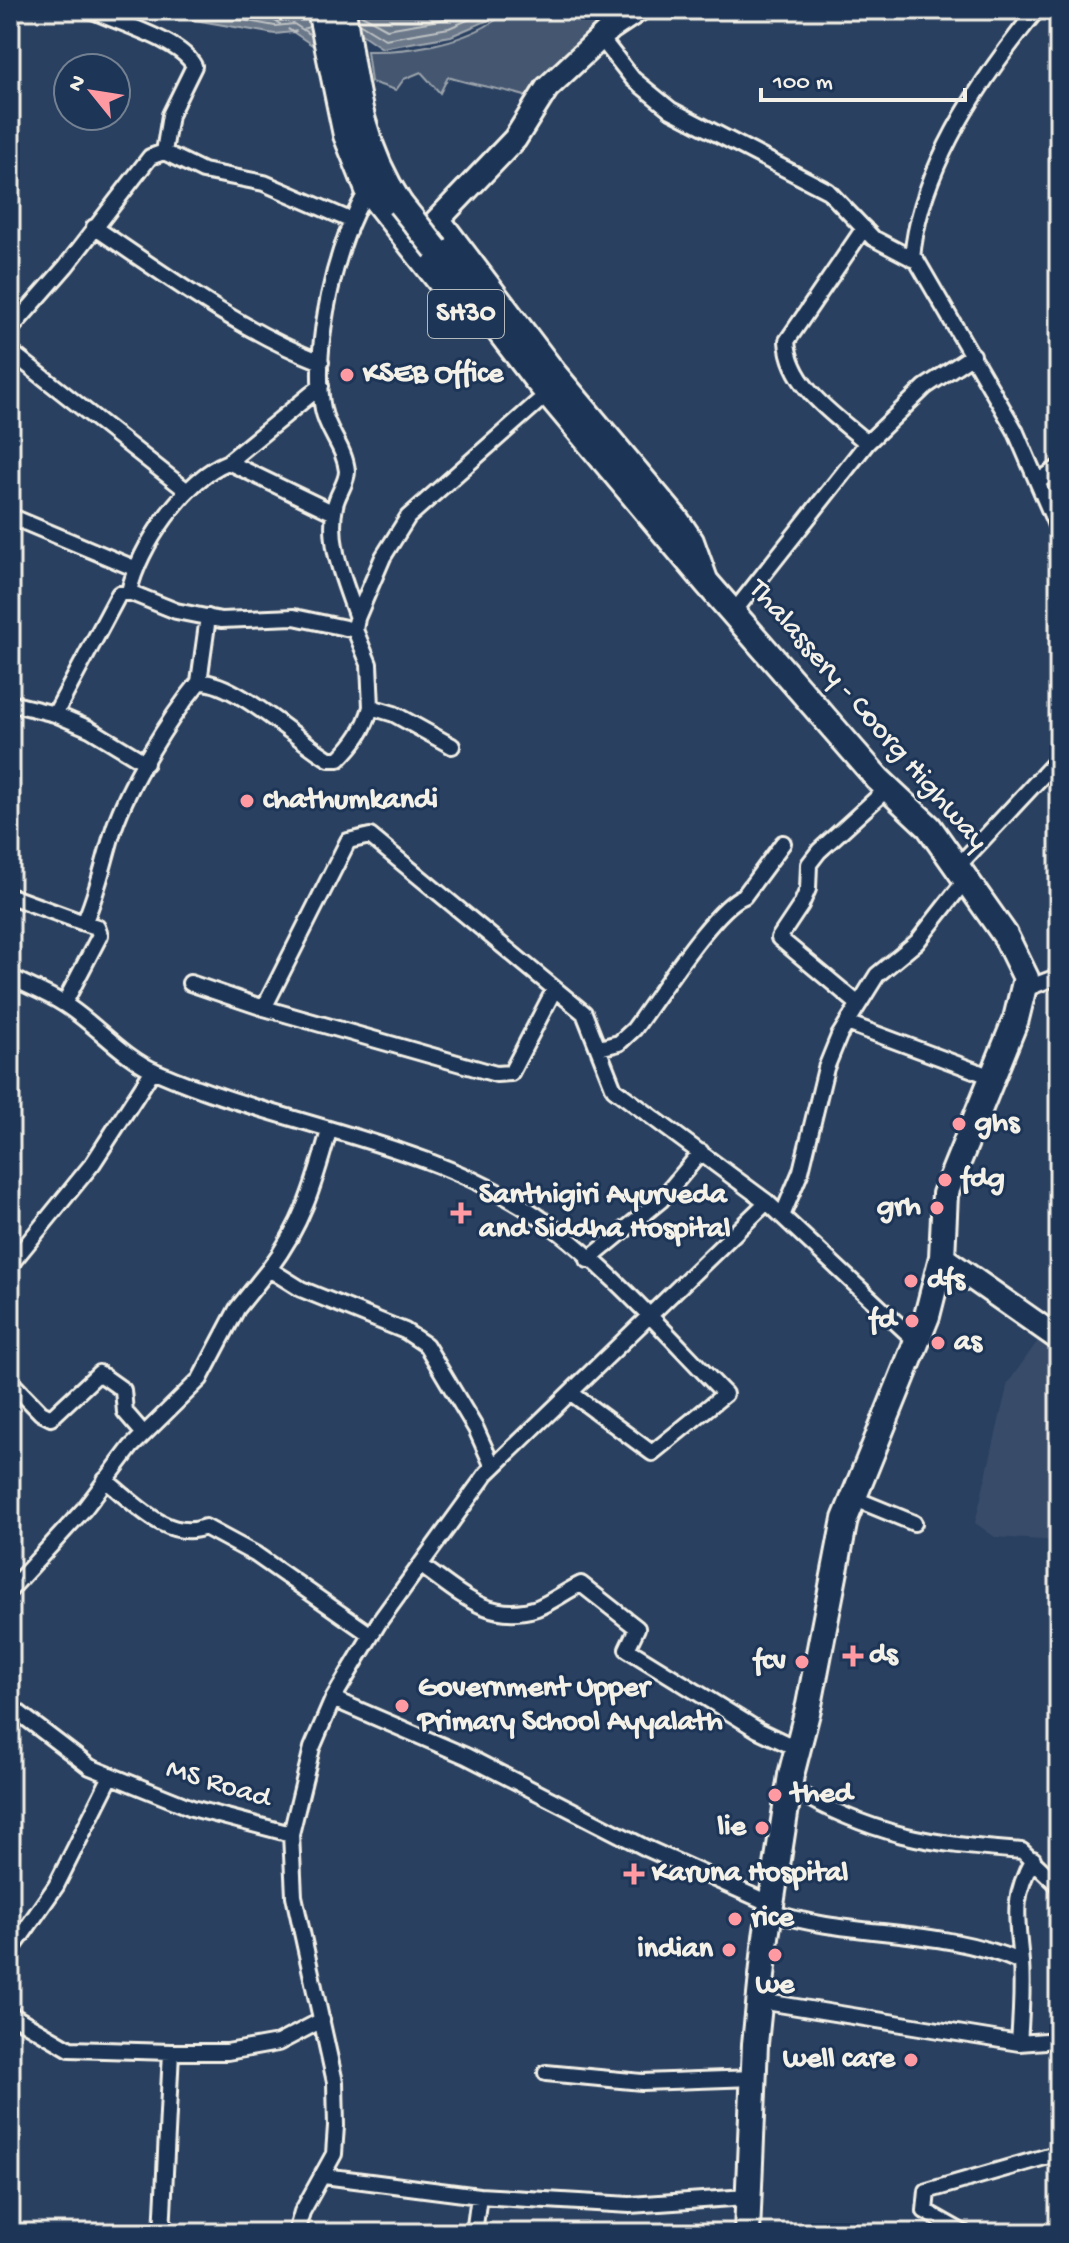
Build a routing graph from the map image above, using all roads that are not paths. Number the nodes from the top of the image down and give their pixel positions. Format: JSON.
{"nodes":[{"id":1,"x":91,"y":10,"type":"edge"},
{"id":2,"x":320,"y":10,"type":"edge"},
{"id":3,"x":343,"y":10,"type":"edge"},
{"id":4,"x":638,"y":10,"type":"edge"},
{"id":5,"x":1037,"y":10,"type":"edge"},
{"id":6,"x":601,"y":38,"type":"junction"},
{"id":7,"x":164,"y":152,"type":"junction"},
{"id":8,"x":368,"y":190,"type":"junction"},
{"id":9,"x":350,"y":220,"type":"junction"},
{"id":10,"x":439,"y":220,"type":"junction"},
{"id":11,"x":94,"y":227,"type":"junction"},
{"id":12,"x":864,"y":228,"type":"junction"},
{"id":13,"x":409,"y":246,"type":"junction"},
{"id":14,"x":912,"y":259,"type":"junction"},
{"id":15,"x":10,"y":330,"type":"edge"},
{"id":16,"x":10,"y":351,"type":"edge"},
{"id":17,"x":973,"y":355,"type":"junction"},
{"id":18,"x":321,"y":362,"type":"junction"},
{"id":19,"x":321,"y":386,"type":"junction"},
{"id":20,"x":538,"y":402,"type":"junction"},
{"id":21,"x":867,"y":443,"type":"junction"},
{"id":22,"x":228,"y":462,"type":"junction"},
{"id":23,"x":1059,"y":467,"type":"edge"},
{"id":24,"x":1039,"y":481,"type":"junction"},
{"id":25,"x":186,"y":490,"type":"junction"},
{"id":26,"x":334,"y":513,"type":"junction"},
{"id":27,"x":10,"y":516,"type":"edge"},
{"id":28,"x":1059,"y":532,"type":"edge"},
{"id":29,"x":669,"y":537,"type":"junction"},
{"id":30,"x":134,"y":568,"type":"junction"},
{"id":31,"x":707,"y":583,"type":"junction"},
{"id":32,"x":129,"y":592,"type":"junction"},
{"id":33,"x":733,"y":613,"type":"junction"},
{"id":34,"x":208,"y":617,"type":"junction"},
{"id":35,"x":356,"y":624,"type":"junction"},
{"id":36,"x":199,"y":682,"type":"junction"},
{"id":37,"x":10,"y":703,"type":"edge"},
{"id":38,"x":371,"y":707,"type":"junction"},
{"id":39,"x":55,"y":714,"type":"junction"},
{"id":40,"x":452,"y":746,"type":"dead end"},
{"id":41,"x":1059,"y":758,"type":"edge"},
{"id":42,"x":146,"y":763,"type":"junction"},
{"id":43,"x":888,"y":788,"type":"junction"},
{"id":44,"x":783,"y":843,"type":"dead end"},
{"id":45,"x":962,"y":872,"type":"junction"},
{"id":46,"x":10,"y":896,"type":"edge"},
{"id":47,"x":84,"y":923,"type":"junction"},
{"id":48,"x":1059,"y":976,"type":"edge"},
{"id":49,"x":10,"y":977,"type":"edge"},
{"id":50,"x":190,"y":983,"type":"dead end"},
{"id":51,"x":1025,"y":989,"type":"junction"},
{"id":52,"x":554,"y":990,"type":"junction"},
{"id":53,"x":857,"y":1003,"type":"junction"},
{"id":54,"x":64,"y":1004,"type":"junction"},
{"id":55,"x":264,"y":1008,"type":"junction"},
{"id":56,"x":847,"y":1023,"type":"junction"},
{"id":57,"x":599,"y":1048,"type":"junction"},
{"id":58,"x":153,"y":1070,"type":"junction"},
{"id":59,"x":992,"y":1077,"type":"junction"},
{"id":60,"x":329,"y":1131,"type":"junction"},
{"id":61,"x":701,"y":1152,"type":"junction"},
{"id":62,"x":767,"y":1202,"type":"junction"},
{"id":63,"x":782,"y":1216,"type":"junction"},
{"id":64,"x":942,"y":1257,"type":"junction"},
{"id":65,"x":588,"y":1260,"type":"junction"},
{"id":66,"x":10,"y":1265,"type":"edge"},
{"id":67,"x":269,"y":1269,"type":"junction"},
{"id":68,"x":650,"y":1318,"type":"junction"},
{"id":69,"x":1059,"y":1339,"type":"edge"},
{"id":70,"x":918,"y":1343,"type":"junction"},
{"id":71,"x":10,"y":1352,"type":"edge"},
{"id":72,"x":10,"y":1359,"type":"edge"},
{"id":73,"x":10,"y":1381,"type":"edge"},
{"id":74,"x":571,"y":1393,"type":"junction"},
{"id":75,"x":144,"y":1434,"type":"junction"},
{"id":76,"x":493,"y":1467,"type":"junction"},
{"id":77,"x":105,"y":1480,"type":"junction"},
{"id":78,"x":853,"y":1498,"type":"junction"},
{"id":79,"x":914,"y":1523,"type":"dead end"},
{"id":80,"x":420,"y":1565,"type":"junction"},
{"id":81,"x":10,"y":1590,"type":"edge"},
{"id":82,"x":371,"y":1635,"type":"junction"},
{"id":83,"x":333,"y":1699,"type":"junction"},
{"id":84,"x":10,"y":1706,"type":"edge"},
{"id":85,"x":798,"y":1749,"type":"junction"},
{"id":86,"x":111,"y":1776,"type":"junction"},
{"id":87,"x":789,"y":1787,"type":"junction"},
{"id":88,"x":291,"y":1834,"type":"junction"},
{"id":89,"x":1033,"y":1859,"type":"junction"},
{"id":90,"x":1059,"y":1886,"type":"edge"},
{"id":91,"x":770,"y":1908,"type":"junction"},
{"id":92,"x":10,"y":1952,"type":"edge"},
{"id":93,"x":1021,"y":1962,"type":"junction"},
{"id":94,"x":760,"y":2001,"type":"junction"},
{"id":95,"x":10,"y":2014,"type":"edge"},
{"id":96,"x":322,"y":2020,"type":"junction"},
{"id":97,"x":1059,"y":2040,"type":"edge"},
{"id":98,"x":1019,"y":2043,"type":"junction"},
{"id":99,"x":171,"y":2052,"type":"junction"},
{"id":100,"x":546,"y":2073,"type":"dead end"},
{"id":101,"x":754,"y":2078,"type":"junction"},
{"id":102,"x":1059,"y":2153,"type":"edge"},
{"id":103,"x":324,"y":2176,"type":"junction"},
{"id":104,"x":479,"y":2196,"type":"junction"},
{"id":105,"x":747,"y":2197,"type":"junction"},
{"id":106,"x":162,"y":2233,"type":"edge"},
{"id":107,"x":296,"y":2233,"type":"edge"},
{"id":108,"x":474,"y":2233,"type":"edge"},
{"id":109,"x":747,"y":2233,"type":"edge"},
{"id":110,"x":964,"y":2233,"type":"edge"}],
"edges":[{"from":1,"to":7,"type":"street"},
{"from":2,"to":8,"type":"main road","number":"SH30"},
{"from":3,"to":29,"type":"main road","name":"Thalassery - Coorg Highway","number":"SH30","bridge":true},
{"from":4,"to":6,"type":"street"},
{"from":5,"to":14,"type":"street"},
{"from":6,"to":10,"type":"street"},
{"from":6,"to":12,"type":"street"},
{"from":7,"to":9,"type":"street"},
{"from":7,"to":11,"type":"street"},
{"from":8,"to":9,"type":"street"},
{"from":8,"to":13,"type":"main road","number":"SH30"},
{"from":9,"to":18,"type":"street"},
{"from":10,"to":13,"type":"street"},
{"from":10,"to":31,"type":"street"},
{"from":11,"to":15,"type":"street"},
{"from":11,"to":18,"type":"street"},
{"from":12,"to":14,"type":"street"},
{"from":12,"to":21,"type":"street"},
{"from":13,"to":20,"type":"main road","number":"SH30"},
{"from":14,"to":17,"type":"street"},
{"from":16,"to":25,"type":"street"},
{"from":17,"to":21,"type":"street"},
{"from":17,"to":24,"type":"street"},
{"from":18,"to":19,"type":"street"},
{"from":19,"to":22,"type":"street"},
{"from":19,"to":26,"type":"street"},
{"from":20,"to":29,"type":"main road","number":"SH30"},
{"from":20,"to":35,"type":"street"},
{"from":21,"to":33,"type":"street"},
{"from":22,"to":25,"type":"street"},
{"from":22,"to":26,"type":"street"},
{"from":23,"to":24,"type":"street"},
{"from":24,"to":28,"type":"street"},
{"from":25,"to":30,"type":"street"},
{"from":26,"to":35,"type":"street"},
{"from":27,"to":30,"type":"street"},
{"from":29,"to":31,"type":"main road","name":"Thalassery - Coorg Highway","number":"SH30"},
{"from":30,"to":32,"type":"street"},
{"from":31,"to":33,"type":"main road","name":"Thalassery - Coorg Highway","number":"SH30"},
{"from":32,"to":34,"type":"street"},
{"from":32,"to":39,"type":"street"},
{"from":33,"to":43,"type":"main road","name":"Thalassery - Coorg Highway","number":"SH30"},
{"from":34,"to":35,"type":"street"},
{"from":34,"to":36,"type":"street"},
{"from":35,"to":38,"type":"street"},
{"from":36,"to":38,"type":"street"},
{"from":36,"to":42,"type":"street"},
{"from":37,"to":39,"type":"street"},
{"from":38,"to":40,"type":"street"},
{"from":39,"to":42,"type":"street"},
{"from":41,"to":45,"type":"street"},
{"from":42,"to":47,"type":"street"},
{"from":43,"to":45,"type":"main road","name":"Thalassery - Coorg Highway","number":"SH30"},
{"from":43,"to":53,"type":"street"},
{"from":44,"to":57,"type":"street"},
{"from":45,"to":51,"type":"main road","name":"Thalassery - Coorg Highway","number":"SH30"},
{"from":45,"to":53,"type":"street"},
{"from":46,"to":47,"type":"street"},
{"from":47,"to":54,"type":"street"},
{"from":48,"to":51,"type":"street"},
{"from":49,"to":54,"type":"street"},
{"from":50,"to":55,"type":"street"},
{"from":51,"to":59,"type":"main road"},
{"from":52,"to":55,"type":"street"},
{"from":52,"to":55,"type":"street"},
{"from":52,"to":57,"type":"street"},
{"from":53,"to":56,"type":"street"},
{"from":54,"to":58,"type":"street"},
{"from":56,"to":59,"type":"street"},
{"from":56,"to":63,"type":"street"},
{"from":57,"to":61,"type":"street"},
{"from":58,"to":60,"type":"street"},
{"from":58,"to":66,"type":"street"},
{"from":59,"to":64,"type":"main road"},
{"from":60,"to":65,"type":"street"},
{"from":60,"to":67,"type":"street"},
{"from":61,"to":62,"type":"street"},
{"from":61,"to":65,"type":"street"},
{"from":62,"to":63,"type":"street"},
{"from":62,"to":68,"type":"street","name":"MS Road"},
{"from":63,"to":70,"type":"street"},
{"from":64,"to":69,"type":"street"},
{"from":64,"to":70,"type":"main road"},
{"from":65,"to":68,"type":"street"},
{"from":67,"to":75,"type":"street"},
{"from":67,"to":76,"type":"street"},
{"from":68,"to":74,"type":"street","name":"MS Road"},
{"from":68,"to":74,"type":"street"},
{"from":70,"to":78,"type":"main road"},
{"from":71,"to":72,"type":"street"},
{"from":73,"to":75,"type":"street"},
{"from":74,"to":76,"type":"street","name":"MS Road"},
{"from":75,"to":77,"type":"street"},
{"from":76,"to":80,"type":"street","name":"MS Road"},
{"from":77,"to":81,"type":"street"},
{"from":77,"to":82,"type":"street"},
{"from":78,"to":79,"type":"street"},
{"from":78,"to":85,"type":"main road"},
{"from":80,"to":82,"type":"street","name":"MS Road"},
{"from":80,"to":85,"type":"street"},
{"from":82,"to":83,"type":"street","name":"MS Road"},
{"from":83,"to":88,"type":"street","name":"MS Road"},
{"from":83,"to":91,"type":"street"},
{"from":84,"to":86,"type":"street","name":"MS Road"},
{"from":85,"to":87,"type":"main road"},
{"from":86,"to":88,"type":"street","name":"MS Road"},
{"from":86,"to":92,"type":"street"},
{"from":87,"to":89,"type":"street"},
{"from":87,"to":91,"type":"main road"},
{"from":88,"to":96,"type":"street"},
{"from":89,"to":90,"type":"street"},
{"from":89,"to":93,"type":"street"},
{"from":91,"to":93,"type":"street"},
{"from":91,"to":94,"type":"main road"},
{"from":93,"to":98,"type":"street"},
{"from":94,"to":98,"type":"street"},
{"from":94,"to":101,"type":"main road"},
{"from":95,"to":99,"type":"street"},
{"from":96,"to":99,"type":"street"},
{"from":96,"to":103,"type":"street"},
{"from":97,"to":98,"type":"street"},
{"from":99,"to":106,"type":"street"},
{"from":100,"to":101,"type":"street"},
{"from":101,"to":105,"type":"main road"},
{"from":102,"to":110,"type":"street"},
{"from":103,"to":104,"type":"street"},
{"from":103,"to":107,"type":"street"},
{"from":104,"to":105,"type":"street"},
{"from":104,"to":108,"type":"street"},
{"from":105,"to":109,"type":"main road"}]}
